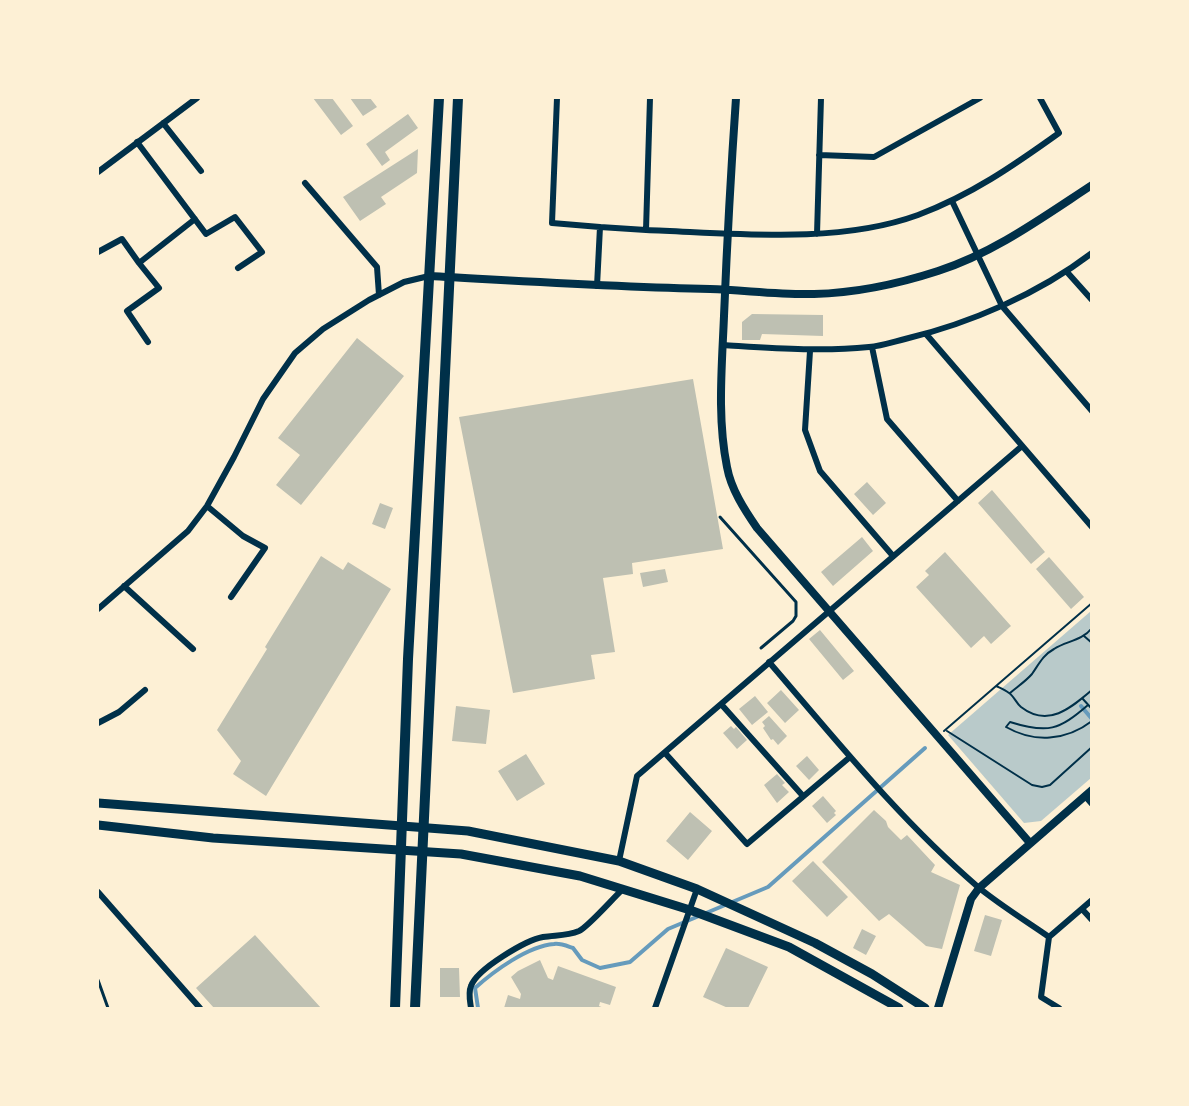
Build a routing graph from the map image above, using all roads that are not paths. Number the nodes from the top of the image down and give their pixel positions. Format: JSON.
{"nodes":[{"id":1,"x":198,"y":98,"type":"edge"},
{"id":2,"x":439,"y":98,"type":"edge"},
{"id":3,"x":458,"y":98,"type":"edge"},
{"id":4,"x":557,"y":98,"type":"edge"},
{"id":5,"x":650,"y":98,"type":"edge"},
{"id":6,"x":736,"y":98,"type":"edge"},
{"id":7,"x":820,"y":98,"type":"edge"},
{"id":8,"x":980,"y":98,"type":"edge"},
{"id":9,"x":1040,"y":98,"type":"edge"},
{"id":10,"x":164,"y":123,"type":"junction"},
{"id":11,"x":137,"y":142,"type":"junction"},
{"id":12,"x":819,"y":155,"type":"junction"},
{"id":13,"x":201,"y":171,"type":"dead end"},
{"id":14,"x":98,"y":172,"type":"edge"},
{"id":15,"x":305,"y":183,"type":"dead end"},
{"id":16,"x":1092,"y":185,"type":"edge"},
{"id":17,"x":952,"y":201,"type":"junction"},
{"id":18,"x":195,"y":219,"type":"junction"},
{"id":19,"x":600,"y":227,"type":"junction"},
{"id":20,"x":646,"y":230,"type":"junction"},
{"id":21,"x":728,"y":232,"type":"junction"},
{"id":22,"x":817,"y":234,"type":"junction"},
{"id":23,"x":98,"y":252,"type":"edge"},
{"id":24,"x":1092,"y":253,"type":"edge"},
{"id":25,"x":977,"y":254,"type":"junction"},
{"id":26,"x":139,"y":263,"type":"junction"},
{"id":27,"x":238,"y":268,"type":"dead end"},
{"id":28,"x":1067,"y":272,"type":"junction"},
{"id":29,"x":429,"y":276,"type":"junction"},
{"id":30,"x":449,"y":277,"type":"junction"},
{"id":31,"x":597,"y":286,"type":"junction"},
{"id":32,"x":725,"y":290,"type":"junction"},
{"id":33,"x":379,"y":295,"type":"junction"},
{"id":34,"x":1092,"y":300,"type":"edge"},
{"id":35,"x":1002,"y":306,"type":"junction"},
{"id":36,"x":926,"y":334,"type":"junction"},
{"id":37,"x":147,"y":342,"type":"dead end"},
{"id":38,"x":723,"y":345,"type":"junction"},
{"id":39,"x":872,"y":347,"type":"junction"},
{"id":40,"x":810,"y":351,"type":"junction"},
{"id":41,"x":1092,"y":411,"type":"edge"},
{"id":42,"x":1022,"y":446,"type":"junction"},
{"id":43,"x":958,"y":501,"type":"junction"},
{"id":44,"x":207,"y":506,"type":"junction"},
{"id":45,"x":720,"y":517,"type":"dead end"},
{"id":46,"x":1092,"y":527,"type":"edge"},
{"id":47,"x":893,"y":556,"type":"junction"},
{"id":48,"x":124,"y":586,"type":"junction"},
{"id":49,"x":231,"y":597,"type":"dead end"},
{"id":50,"x":98,"y":609,"type":"edge"},
{"id":51,"x":828,"y":611,"type":"junction"},
{"id":52,"x":761,"y":648,"type":"dead end"},
{"id":53,"x":192,"y":649,"type":"dead end"},
{"id":54,"x":769,"y":662,"type":"junction"},
{"id":55,"x":145,"y":690,"type":"dead end"},
{"id":56,"x":721,"y":704,"type":"junction"},
{"id":57,"x":98,"y":723,"type":"edge"},
{"id":58,"x":664,"y":753,"type":"junction"},
{"id":59,"x":850,"y":757,"type":"junction"},
{"id":60,"x":1092,"y":790,"type":"edge"},
{"id":61,"x":803,"y":796,"type":"junction"},
{"id":62,"x":1085,"y":796,"type":"junction"},
{"id":63,"x":98,"y":803,"type":"edge"},
{"id":64,"x":1092,"y":804,"type":"edge"},
{"id":65,"x":98,"y":825,"type":"edge"},
{"id":66,"x":402,"y":826,"type":"junction"},
{"id":67,"x":424,"y":827,"type":"junction"},
{"id":68,"x":1030,"y":843,"type":"junction"},
{"id":69,"x":401,"y":850,"type":"junction"},
{"id":70,"x":423,"y":852,"type":"junction"},
{"id":71,"x":619,"y":861,"type":"junction"},
{"id":72,"x":980,"y":888,"type":"junction"},
{"id":73,"x":623,"y":889,"type":"junction"},
{"id":74,"x":697,"y":890,"type":"junction"},
{"id":75,"x":98,"y":892,"type":"edge"},
{"id":76,"x":1092,"y":900,"type":"edge"},
{"id":77,"x":1082,"y":909,"type":"junction"},
{"id":78,"x":690,"y":910,"type":"junction"},
{"id":79,"x":1092,"y":920,"type":"edge"},
{"id":80,"x":1049,"y":937,"type":"junction"},
{"id":81,"x":98,"y":980,"type":"edge"},
{"id":82,"x":108,"y":1008,"type":"edge"},
{"id":83,"x":200,"y":1008,"type":"edge"},
{"id":84,"x":395,"y":1008,"type":"edge"},
{"id":85,"x":415,"y":1008,"type":"edge"},
{"id":86,"x":471,"y":1008,"type":"edge"},
{"id":87,"x":655,"y":1008,"type":"edge"},
{"id":88,"x":899,"y":1008,"type":"edge"},
{"id":89,"x":925,"y":1008,"type":"edge"},
{"id":90,"x":938,"y":1008,"type":"edge"},
{"id":91,"x":1059,"y":1008,"type":"edge"}],
"edges":[{"from":1,"to":10,"type":"street"},
{"from":2,"to":29,"type":"main road"},
{"from":3,"to":30,"type":"main road"},
{"from":4,"to":19,"type":"street"},
{"from":5,"to":20,"type":"street"},
{"from":6,"to":21,"type":"street"},
{"from":7,"to":12,"type":"street"},
{"from":8,"to":12,"type":"street"},
{"from":9,"to":17,"type":"street"},
{"from":10,"to":11,"type":"street"},
{"from":10,"to":13,"type":"street"},
{"from":11,"to":14,"type":"street"},
{"from":11,"to":18,"type":"street"},
{"from":12,"to":22,"type":"street"},
{"from":15,"to":33,"type":"street"},
{"from":16,"to":25,"type":"street"},
{"from":17,"to":22,"type":"street"},
{"from":17,"to":25,"type":"street"},
{"from":18,"to":26,"type":"street"},
{"from":18,"to":27,"type":"street"},
{"from":19,"to":20,"type":"street"},
{"from":19,"to":31,"type":"street"},
{"from":20,"to":21,"type":"street"},
{"from":21,"to":22,"type":"street"},
{"from":21,"to":32,"type":"street"},
{"from":23,"to":26,"type":"street"},
{"from":24,"to":28,"type":"street"},
{"from":25,"to":32,"type":"street"},
{"from":25,"to":35,"type":"street"},
{"from":26,"to":37,"type":"street"},
{"from":28,"to":34,"type":"street"},
{"from":28,"to":35,"type":"street"},
{"from":29,"to":30,"type":"street"},
{"from":29,"to":33,"type":"street"},
{"from":29,"to":66,"type":"main road"},
{"from":30,"to":31,"type":"street"},
{"from":30,"to":67,"type":"main road"},
{"from":31,"to":32,"type":"street"},
{"from":32,"to":38,"type":"street"},
{"from":33,"to":44,"type":"street"},
{"from":35,"to":36,"type":"street"},
{"from":35,"to":41,"type":"street"},
{"from":36,"to":39,"type":"street"},
{"from":36,"to":42,"type":"street"},
{"from":38,"to":40,"type":"street"},
{"from":38,"to":51,"type":"street"},
{"from":39,"to":40,"type":"street"},
{"from":39,"to":43,"type":"street"},
{"from":40,"to":47,"type":"street"},
{"from":42,"to":43,"type":"street"},
{"from":42,"to":46,"type":"street"},
{"from":43,"to":47,"type":"street"},
{"from":44,"to":48,"type":"street"},
{"from":44,"to":49,"type":"street"},
{"from":45,"to":52,"type":"lane"},
{"from":47,"to":51,"type":"street"},
{"from":48,"to":50,"type":"street"},
{"from":48,"to":53,"type":"street"},
{"from":51,"to":54,"type":"street"},
{"from":51,"to":68,"type":"street"},
{"from":54,"to":56,"type":"street"},
{"from":54,"to":59,"type":"street"},
{"from":55,"to":57,"type":"street"},
{"from":56,"to":58,"type":"street"},
{"from":56,"to":61,"type":"street"},
{"from":58,"to":61,"type":"street"},
{"from":58,"to":71,"type":"street"},
{"from":59,"to":61,"type":"street"},
{"from":59,"to":72,"type":"street"},
{"from":60,"to":62,"type":"street"},
{"from":62,"to":64,"type":"street"},
{"from":62,"to":68,"type":"street"},
{"from":63,"to":66,"type":"main road"},
{"from":65,"to":69,"type":"main road"},
{"from":66,"to":67,"type":"main road"},
{"from":66,"to":69,"type":"main road"},
{"from":67,"to":70,"type":"main road"},
{"from":67,"to":71,"type":"main road"},
{"from":68,"to":72,"type":"street"},
{"from":69,"to":70,"type":"main road"},
{"from":69,"to":84,"type":"main road"},
{"from":70,"to":73,"type":"main road"},
{"from":70,"to":85,"type":"main road"},
{"from":71,"to":74,"type":"main road"},
{"from":72,"to":80,"type":"street"},
{"from":72,"to":90,"type":"street"},
{"from":73,"to":78,"type":"main road"},
{"from":73,"to":86,"type":"street"},
{"from":74,"to":78,"type":"street"},
{"from":74,"to":89,"type":"main road"},
{"from":75,"to":83,"type":"street"},
{"from":76,"to":77,"type":"street"},
{"from":77,"to":79,"type":"street"},
{"from":77,"to":80,"type":"street"},
{"from":78,"to":87,"type":"street"},
{"from":78,"to":88,"type":"main road"},
{"from":80,"to":91,"type":"street"},
{"from":81,"to":82,"type":"lane"}]}
